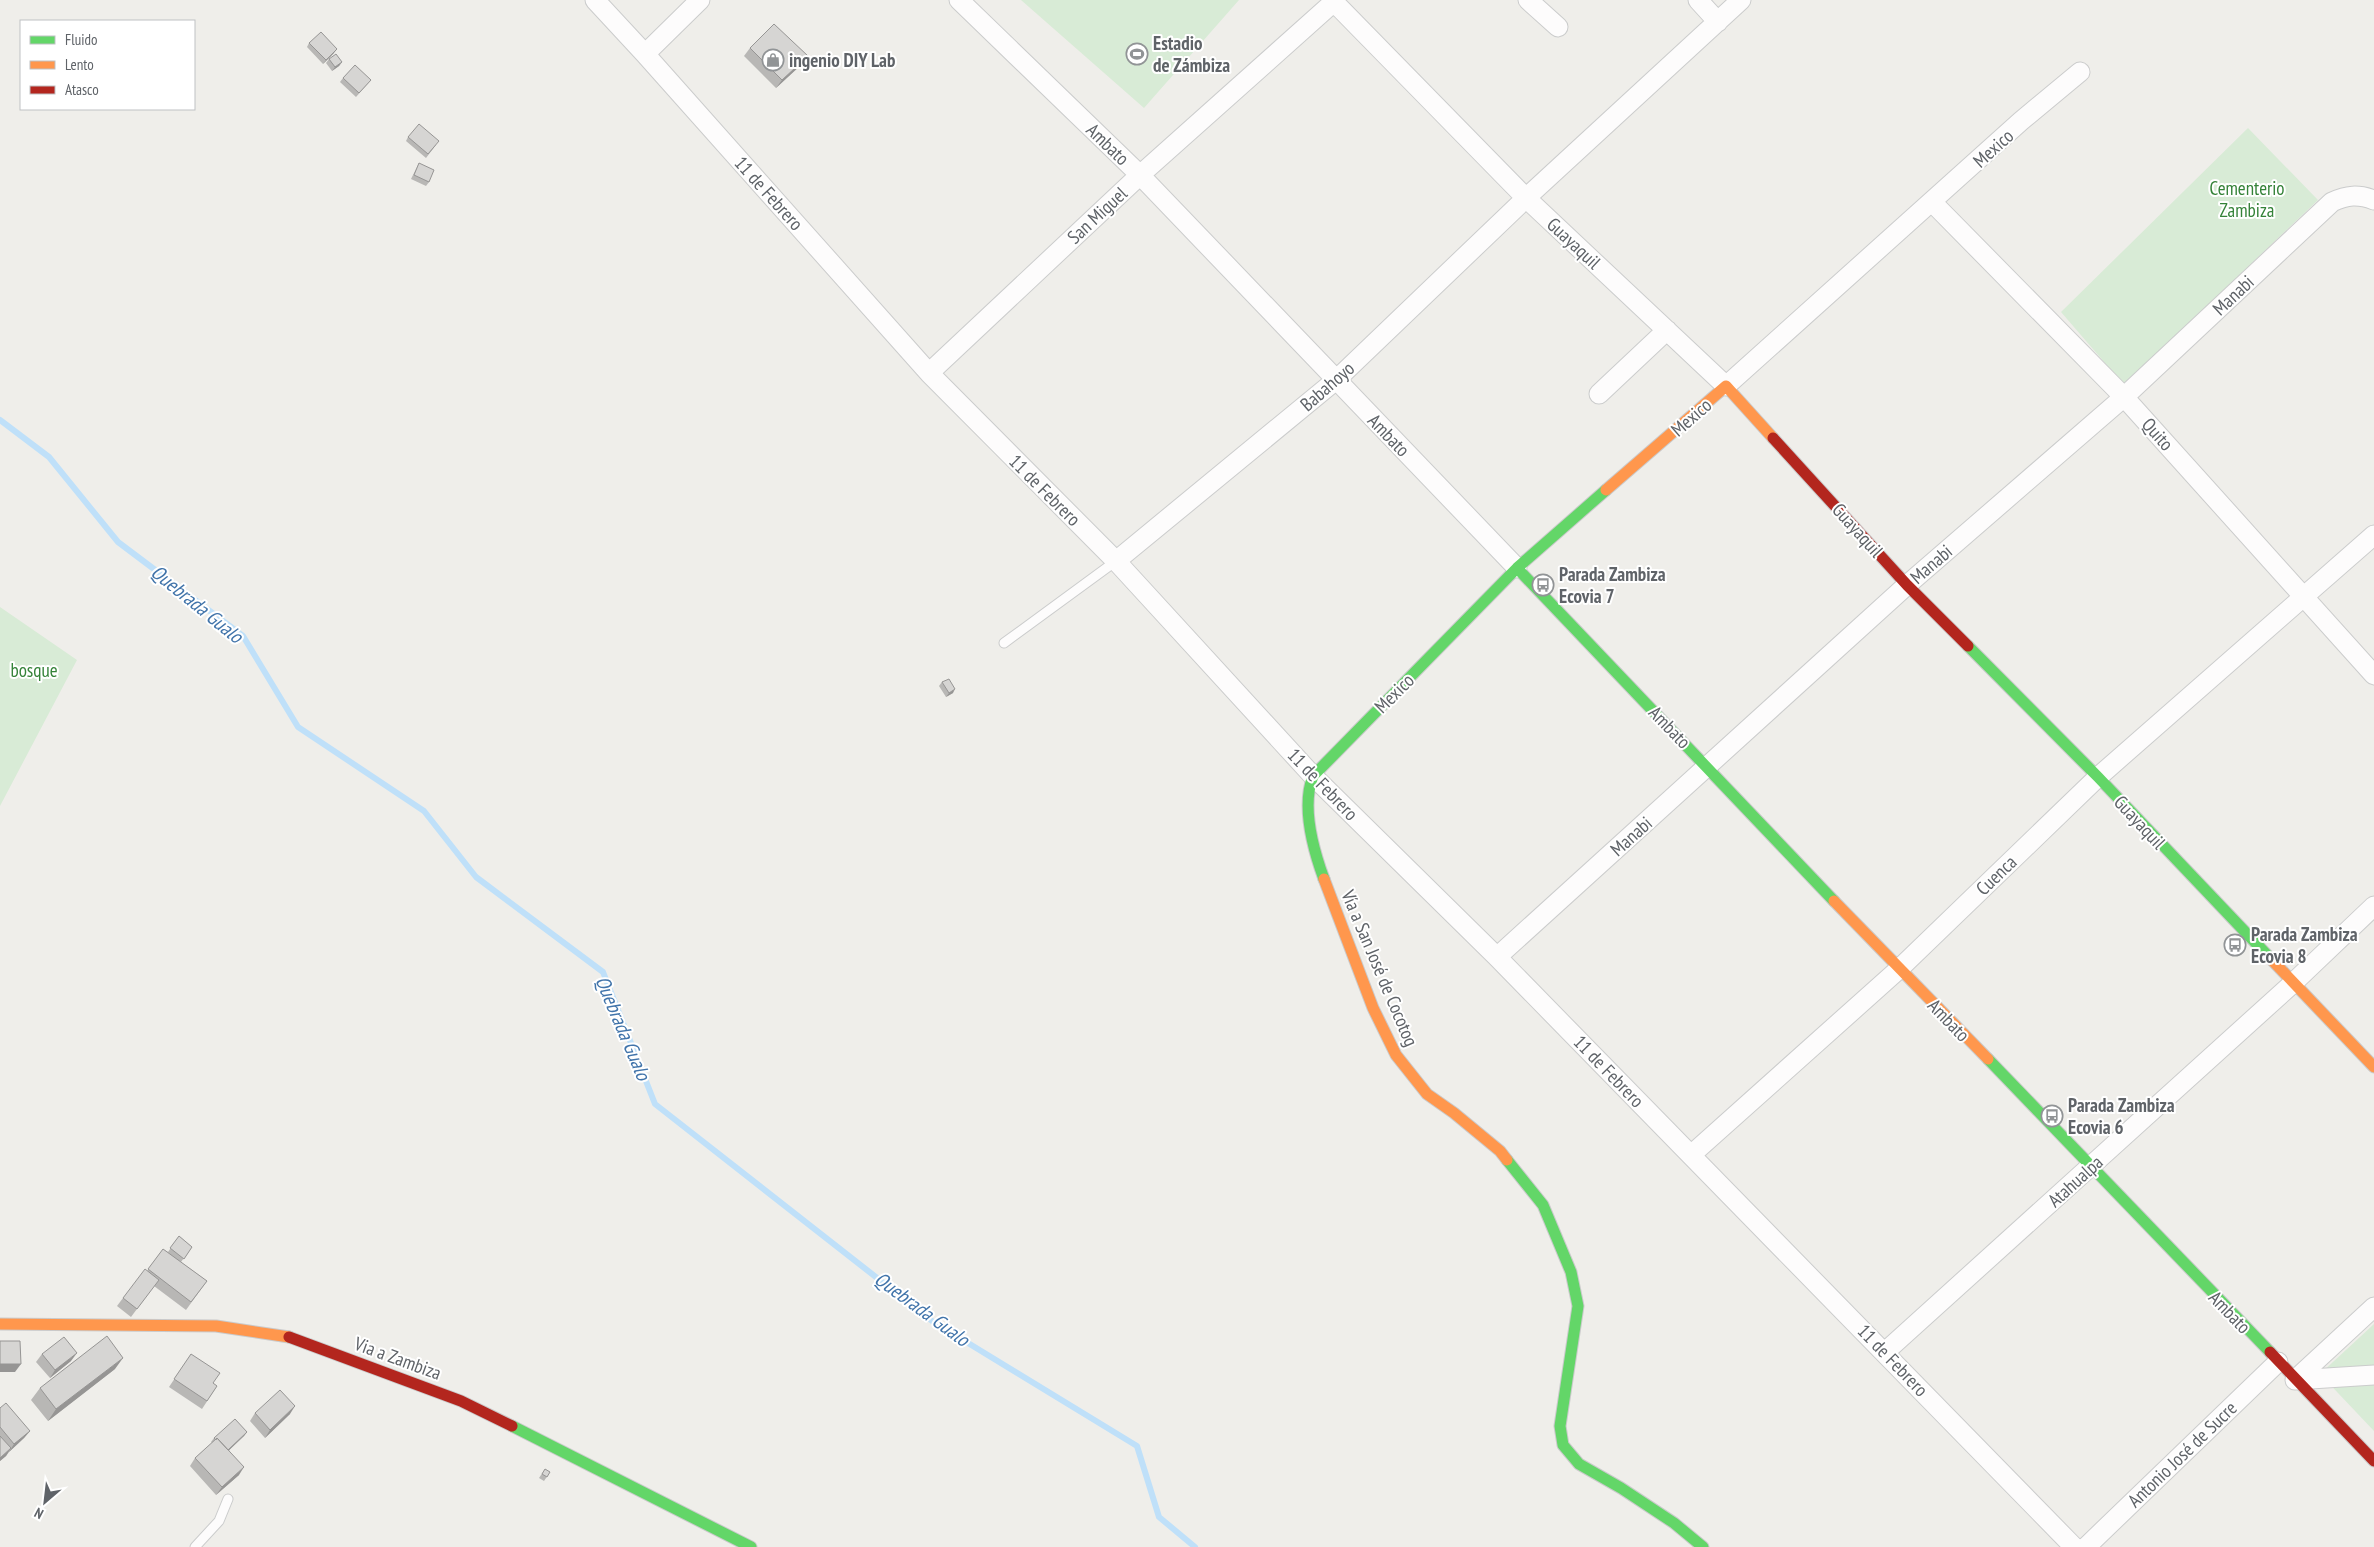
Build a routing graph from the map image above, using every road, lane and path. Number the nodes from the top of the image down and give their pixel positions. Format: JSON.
{"nodes":[{"id":1,"x":595,"y":0,"type":"edge"},
{"id":2,"x":700,"y":0,"type":"edge"},
{"id":3,"x":959,"y":0,"type":"edge"},
{"id":4,"x":1528,"y":0,"type":"edge"},
{"id":5,"x":1698,"y":0,"type":"edge"},
{"id":6,"x":1741,"y":0,"type":"edge"},
{"id":7,"x":1335,"y":1,"type":"edge"},
{"id":8,"x":1718,"y":22,"type":"junction"},
{"id":9,"x":1558,"y":27,"type":"dead end"},
{"id":10,"x":645,"y":54,"type":"junction"},
{"id":11,"x":2080,"y":72,"type":"dead end"},
{"id":12,"x":1140,"y":175,"type":"junction"},
{"id":13,"x":1526,"y":198,"type":"junction"},
{"id":14,"x":2374,"y":200,"type":"edge"},
{"id":15,"x":1932,"y":202,"type":"junction"},
{"id":16,"x":1667,"y":330,"type":"junction"},
{"id":17,"x":929,"y":374,"type":"junction"},
{"id":18,"x":1336,"y":380,"type":"junction"},
{"id":19,"x":1726,"y":386,"type":"junction"},
{"id":20,"x":1599,"y":394,"type":"dead end"},
{"id":21,"x":2124,"y":397,"type":"junction"},
{"id":22,"x":2374,"y":535,"type":"edge"},
{"id":23,"x":1116,"y":561,"type":"junction"},
{"id":24,"x":1517,"y":568,"type":"junction"},
{"id":25,"x":1908,"y":585,"type":"junction"},
{"id":26,"x":2303,"y":597,"type":"junction"},
{"id":27,"x":1004,"y":643,"type":"dead end"},
{"id":28,"x":2374,"y":675,"type":"edge"},
{"id":29,"x":1708,"y":766,"type":"junction"},
{"id":30,"x":1313,"y":776,"type":"junction"},
{"id":31,"x":2098,"y":778,"type":"junction"},
{"id":32,"x":2374,"y":906,"type":"edge"},
{"id":33,"x":1497,"y":957,"type":"junction"},
{"id":34,"x":1899,"y":969,"type":"junction"},
{"id":35,"x":2292,"y":984,"type":"junction"},
{"id":36,"x":2374,"y":1067,"type":"edge"},
{"id":37,"x":1690,"y":1155,"type":"junction"},
{"id":38,"x":2092,"y":1166,"type":"junction"},
{"id":39,"x":2374,"y":1307,"type":"edge"},
{"id":40,"x":0,"y":1324,"type":"edge"},
{"id":41,"x":1885,"y":1352,"type":"junction"},
{"id":42,"x":2278,"y":1362,"type":"junction"},
{"id":43,"x":2374,"y":1375,"type":"edge"},
{"id":44,"x":2295,"y":1380,"type":"junction"},
{"id":45,"x":2374,"y":1461,"type":"edge"},
{"id":46,"x":228,"y":1499,"type":"dead end"},
{"id":47,"x":195,"y":1547,"type":"edge"},
{"id":48,"x":751,"y":1547,"type":"edge"},
{"id":49,"x":1703,"y":1547,"type":"edge"},
{"id":50,"x":2074,"y":1547,"type":"edge"},
{"id":51,"x":2086,"y":1547,"type":"edge"}],
"edges":[{"from":1,"to":10,"type":"street","name":"11 de Febrero"},
{"from":2,"to":10,"type":"street"},
{"from":3,"to":12,"type":"street","name":"Ambato"},
{"from":4,"to":9,"type":"street"},
{"from":5,"to":8,"type":"street"},
{"from":6,"to":8,"type":"street","name":"Babahoyo"},
{"from":7,"to":12,"type":"street","name":"San Miguel"},
{"from":7,"to":13,"type":"street","name":"Guayaquil"},
{"from":8,"to":13,"type":"street","name":"Babahoyo"},
{"from":10,"to":17,"type":"street","name":"11 de Febrero"},
{"from":11,"to":15,"type":"street","name":"Mexico"},
{"from":12,"to":17,"type":"street","name":"San Miguel"},
{"from":12,"to":18,"type":"street","name":"Ambato"},
{"from":13,"to":16,"type":"street","name":"Guayaquil"},
{"from":13,"to":18,"type":"street","name":"Babahoyo"},
{"from":14,"to":21,"type":"street","name":"Manabi"},
{"from":15,"to":19,"type":"street","name":"Mexico"},
{"from":15,"to":21,"type":"street","name":"Quito"},
{"from":16,"to":19,"type":"street","name":"Guayaquil"},
{"from":16,"to":20,"type":"street"},
{"from":17,"to":23,"type":"street","name":"11 de Febrero"},
{"from":18,"to":23,"type":"street","name":"Babahoyo"},
{"from":18,"to":24,"type":"street","name":"Ambato"},
{"from":19,"to":24,"type":"street","name":"Mexico"},
{"from":19,"to":25,"type":"street","name":"Guayaquil"},
{"from":21,"to":25,"type":"street","name":"Manabi"},
{"from":21,"to":26,"type":"street","name":"Quito"},
{"from":22,"to":26,"type":"street","name":"Cuenca"},
{"from":23,"to":27,"type":"lane"},
{"from":23,"to":30,"type":"street","name":"11 de Febrero"},
{"from":24,"to":29,"type":"street","name":"Ambato"},
{"from":24,"to":30,"type":"street","name":"Mexico"},
{"from":25,"to":29,"type":"street","name":"Manabi"},
{"from":25,"to":31,"type":"street","name":"Guayaquil"},
{"from":26,"to":28,"type":"street","name":"Quito"},
{"from":26,"to":31,"type":"street","name":"Cuenca"},
{"from":29,"to":33,"type":"street","name":"Manabi"},
{"from":29,"to":34,"type":"street","name":"Ambato"},
{"from":30,"to":33,"type":"street","name":"11 de Febrero"},
{"from":30,"to":49,"type":"street","name":"Vía a San José de Cocotog"},
{"from":31,"to":34,"type":"street","name":"Cuenca"},
{"from":31,"to":35,"type":"street","name":"Guayaquil"},
{"from":32,"to":35,"type":"street","name":"Atahualpa"},
{"from":33,"to":37,"type":"street","name":"11 de Febrero"},
{"from":34,"to":37,"type":"street","name":"Cuenca"},
{"from":34,"to":38,"type":"street","name":"Ambato"},
{"from":35,"to":36,"type":"street","name":"Guayaquil"},
{"from":35,"to":38,"type":"street","name":"Atahualpa"},
{"from":37,"to":41,"type":"street","name":"11 de Febrero"},
{"from":38,"to":41,"type":"street","name":"Atahualpa"},
{"from":38,"to":42,"type":"street","name":"Ambato"},
{"from":39,"to":44,"type":"street"},
{"from":40,"to":48,"type":"street","name":"Via a Zambiza"},
{"from":41,"to":50,"type":"street","name":"11 de Febrero"},
{"from":42,"to":44,"type":"street","name":"Ambato"},
{"from":42,"to":51,"type":"street","name":"Antonio José de Sucre"},
{"from":43,"to":44,"type":"street"},
{"from":44,"to":45,"type":"street","name":"Ambato"},
{"from":46,"to":47,"type":"lane"}]}
